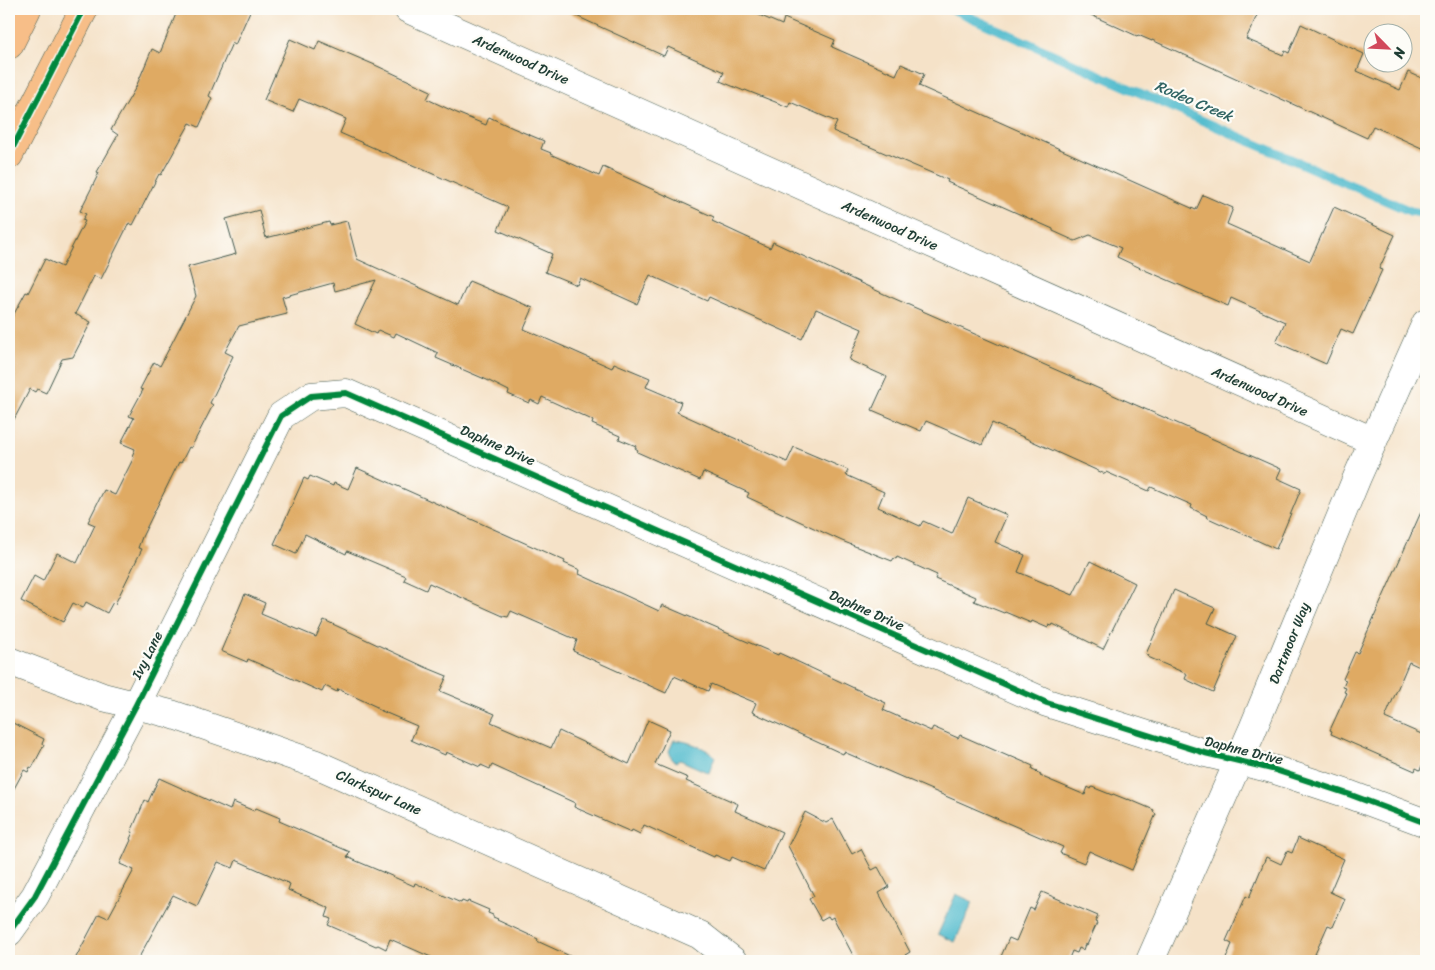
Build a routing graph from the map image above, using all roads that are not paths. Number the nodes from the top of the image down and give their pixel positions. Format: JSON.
{"nodes":[{"id":1,"x":27,"y":9,"type":"edge"},
{"id":2,"x":84,"y":9,"type":"edge"},
{"id":3,"x":408,"y":9,"type":"edge"},
{"id":4,"x":9,"y":45,"type":"edge"},
{"id":5,"x":9,"y":155,"type":"edge"},
{"id":6,"x":1426,"y":323,"type":"edge"},
{"id":7,"x":311,"y":396,"type":"joint"},
{"id":8,"x":1372,"y":441,"type":"junction"},
{"id":9,"x":9,"y":661,"type":"edge"},
{"id":10,"x":136,"y":705,"type":"junction"},
{"id":11,"x":1239,"y":761,"type":"junction"},
{"id":12,"x":1426,"y":823,"type":"edge"},
{"id":13,"x":9,"y":932,"type":"edge"},
{"id":14,"x":733,"y":961,"type":"edge"},
{"id":15,"x":1150,"y":961,"type":"edge"}],
"edges":[{"from":1,"to":4,"type":"main road"},
{"from":2,"to":5,"type":"main road"},
{"from":3,"to":8,"type":"street","name":"Ardenwood Drive"},
{"from":6,"to":8,"type":"street","name":"Dartmoor Way"},
{"from":7,"to":10,"type":"street","name":"Ivy Lane"},
{"from":7,"to":11,"type":"street","name":"Daphne Drive"},
{"from":8,"to":11,"type":"street","name":"Dartmoor Way"},
{"from":9,"to":10,"type":"street","name":"Clarkspur Lane"},
{"from":10,"to":13,"type":"street","name":"Ivy Lane"},
{"from":10,"to":14,"type":"street","name":"Clarkspur Lane"},
{"from":11,"to":12,"type":"street","name":"Daphne Drive"},
{"from":11,"to":15,"type":"street","name":"Dartmoor Way"}]}
